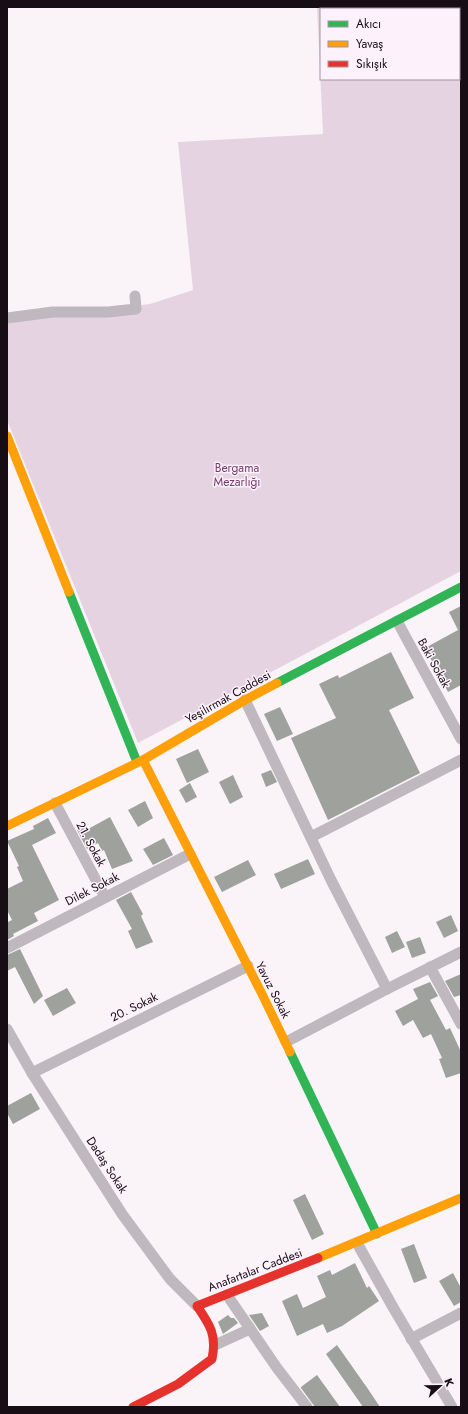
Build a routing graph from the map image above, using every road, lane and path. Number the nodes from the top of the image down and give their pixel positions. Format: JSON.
{"nodes":[{"id":1,"x":135,"y":296,"type":"dead end"},
{"id":2,"x":7,"y":318,"type":"edge"},
{"id":3,"x":7,"y":436,"type":"edge"},
{"id":4,"x":461,"y":587,"type":"edge"},
{"id":5,"x":397,"y":621,"type":"junction"},
{"id":6,"x":245,"y":700,"type":"junction"},
{"id":7,"x":461,"y":739,"type":"edge"},
{"id":8,"x":461,"y":760,"type":"edge"},
{"id":9,"x":140,"y":761,"type":"junction"},
{"id":10,"x":55,"y":803,"type":"junction"},
{"id":11,"x":7,"y":826,"type":"edge"},
{"id":12,"x":311,"y":837,"type":"junction"},
{"id":13,"x":190,"y":854,"type":"junction"},
{"id":14,"x":105,"y":897,"type":"junction"},
{"id":15,"x":7,"y":948,"type":"edge"},
{"id":16,"x":461,"y":952,"type":"edge"},
{"id":17,"x":248,"y":966,"type":"junction"},
{"id":18,"x":430,"y":967,"type":"junction"},
{"id":19,"x":387,"y":989,"type":"junction"},
{"id":20,"x":461,"y":1022,"type":"edge"},
{"id":21,"x":7,"y":1029,"type":"edge"},
{"id":22,"x":286,"y":1042,"type":"junction"},
{"id":23,"x":32,"y":1073,"type":"junction"},
{"id":24,"x":460,"y":1201,"type":"edge"},
{"id":25,"x":377,"y":1234,"type":"junction"},
{"id":26,"x":357,"y":1243,"type":"junction"},
{"id":27,"x":226,"y":1295,"type":"junction"},
{"id":28,"x":197,"y":1306,"type":"junction"},
{"id":29,"x":461,"y":1313,"type":"edge"},
{"id":30,"x":250,"y":1329,"type":"junction"},
{"id":31,"x":411,"y":1339,"type":"junction"},
{"id":32,"x":215,"y":1345,"type":"junction"},
{"id":33,"x":133,"y":1407,"type":"edge"},
{"id":34,"x":307,"y":1407,"type":"edge"},
{"id":35,"x":452,"y":1407,"type":"edge"}],
"edges":[{"from":1,"to":2,"type":"street"},
{"from":3,"to":9,"type":"street","name":"Yavuz Sokak"},
{"from":4,"to":5,"type":"street","name":"Yeşilırmak Caddesi"},
{"from":5,"to":6,"type":"street","name":"Yeşilırmak Caddesi"},
{"from":5,"to":7,"type":"street","name":"Baki Sokak"},
{"from":6,"to":9,"type":"street","name":"Yeşilırmak Caddesi"},
{"from":6,"to":12,"type":"street"},
{"from":8,"to":12,"type":"street"},
{"from":9,"to":10,"type":"street","name":"Yeşilırmak Caddesi"},
{"from":9,"to":13,"type":"street","name":"Yavuz Sokak"},
{"from":10,"to":11,"type":"street","name":"Yeşilırmak Caddesi"},
{"from":10,"to":14,"type":"street","name":"21. Sokak"},
{"from":12,"to":19,"type":"street"},
{"from":13,"to":14,"type":"street","name":"Dilek Sokak"},
{"from":13,"to":17,"type":"street","name":"Yavuz Sokak"},
{"from":14,"to":15,"type":"street","name":"Dilek Sokak"},
{"from":16,"to":18,"type":"street"},
{"from":17,"to":22,"type":"street","name":"Yavuz Sokak"},
{"from":17,"to":23,"type":"street","name":"20. Sokak"},
{"from":18,"to":19,"type":"street"},
{"from":18,"to":20,"type":"street"},
{"from":19,"to":22,"type":"street"},
{"from":21,"to":23,"type":"street","name":"Dadaş Sokak"},
{"from":22,"to":25,"type":"street","name":"Yavuz Sokak"},
{"from":23,"to":28,"type":"street","name":"Dadaş Sokak"},
{"from":24,"to":25,"type":"street","name":"Anafartalar Caddesi"},
{"from":25,"to":26,"type":"street","name":"Anafartalar Caddesi"},
{"from":26,"to":27,"type":"street","name":"Anafartalar Caddesi"},
{"from":26,"to":31,"type":"street"},
{"from":27,"to":28,"type":"street","name":"Anafartalar Caddesi"},
{"from":27,"to":30,"type":"street"},
{"from":28,"to":32,"type":"street","name":"Anafartalar Caddesi"},
{"from":29,"to":31,"type":"street"},
{"from":30,"to":32,"type":"street"},
{"from":30,"to":34,"type":"street"},
{"from":31,"to":35,"type":"street"},
{"from":32,"to":33,"type":"street"}]}
